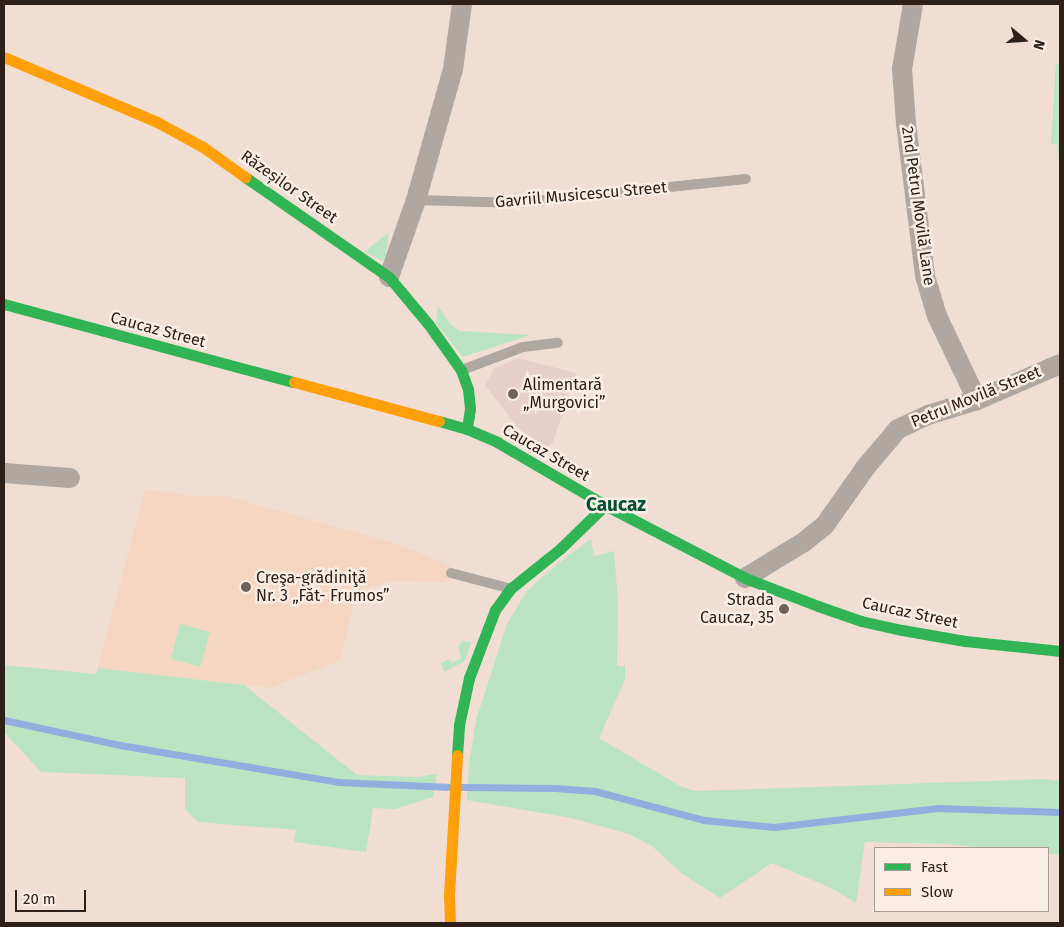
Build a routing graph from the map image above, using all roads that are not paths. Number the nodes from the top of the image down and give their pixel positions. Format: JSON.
{"nodes":[{"id":1,"x":462,"y":4,"type":"edge"},
{"id":2,"x":913,"y":4,"type":"edge"},
{"id":3,"x":4,"y":57,"type":"edge"},
{"id":4,"x":746,"y":179,"type":"dead end"},
{"id":5,"x":416,"y":200,"type":"junction"},
{"id":6,"x":389,"y":277,"type":"junction"},
{"id":7,"x":4,"y":304,"type":"edge"},
{"id":8,"x":558,"y":343,"type":"dead end"},
{"id":9,"x":1060,"y":364,"type":"edge"},
{"id":10,"x":461,"y":370,"type":"junction"},
{"id":11,"x":977,"y":400,"type":"junction"},
{"id":12,"x":467,"y":429,"type":"junction"},
{"id":13,"x":4,"y":472,"type":"edge"},
{"id":14,"x":70,"y":478,"type":"dead end"},
{"id":15,"x":605,"y":505,"type":"junction"},
{"id":16,"x":451,"y":573,"type":"dead end"},
{"id":17,"x":745,"y":578,"type":"junction"},
{"id":18,"x":510,"y":589,"type":"junction"},
{"id":19,"x":1060,"y":651,"type":"edge"},
{"id":20,"x":450,"y":923,"type":"edge"}],
"edges":[{"from":1,"to":5,"type":"street"},
{"from":2,"to":11,"type":"street","name":"2nd Petru Movilă Lane"},
{"from":3,"to":6,"type":"street","name":"Răzeșilor Street"},
{"from":4,"to":5,"type":"lane","name":"Gavriil Musicescu Street"},
{"from":5,"to":6,"type":"street"},
{"from":6,"to":10,"type":"street","name":"Răzeșilor Street"},
{"from":7,"to":12,"type":"street","name":"Caucaz Street"},
{"from":8,"to":10,"type":"lane"},
{"from":9,"to":11,"type":"street","name":"Petru Movilă Street"},
{"from":10,"to":12,"type":"street","name":"Răzeșilor Street"},
{"from":11,"to":17,"type":"street","name":"Petru Movilă Street"},
{"from":12,"to":15,"type":"street","name":"Caucaz Street"},
{"from":13,"to":14,"type":"street"},
{"from":15,"to":17,"type":"street","name":"Caucaz Street"},
{"from":15,"to":18,"type":"street"},
{"from":16,"to":18,"type":"lane"},
{"from":17,"to":19,"type":"street","name":"Caucaz Street"},
{"from":18,"to":20,"type":"street"}]}
